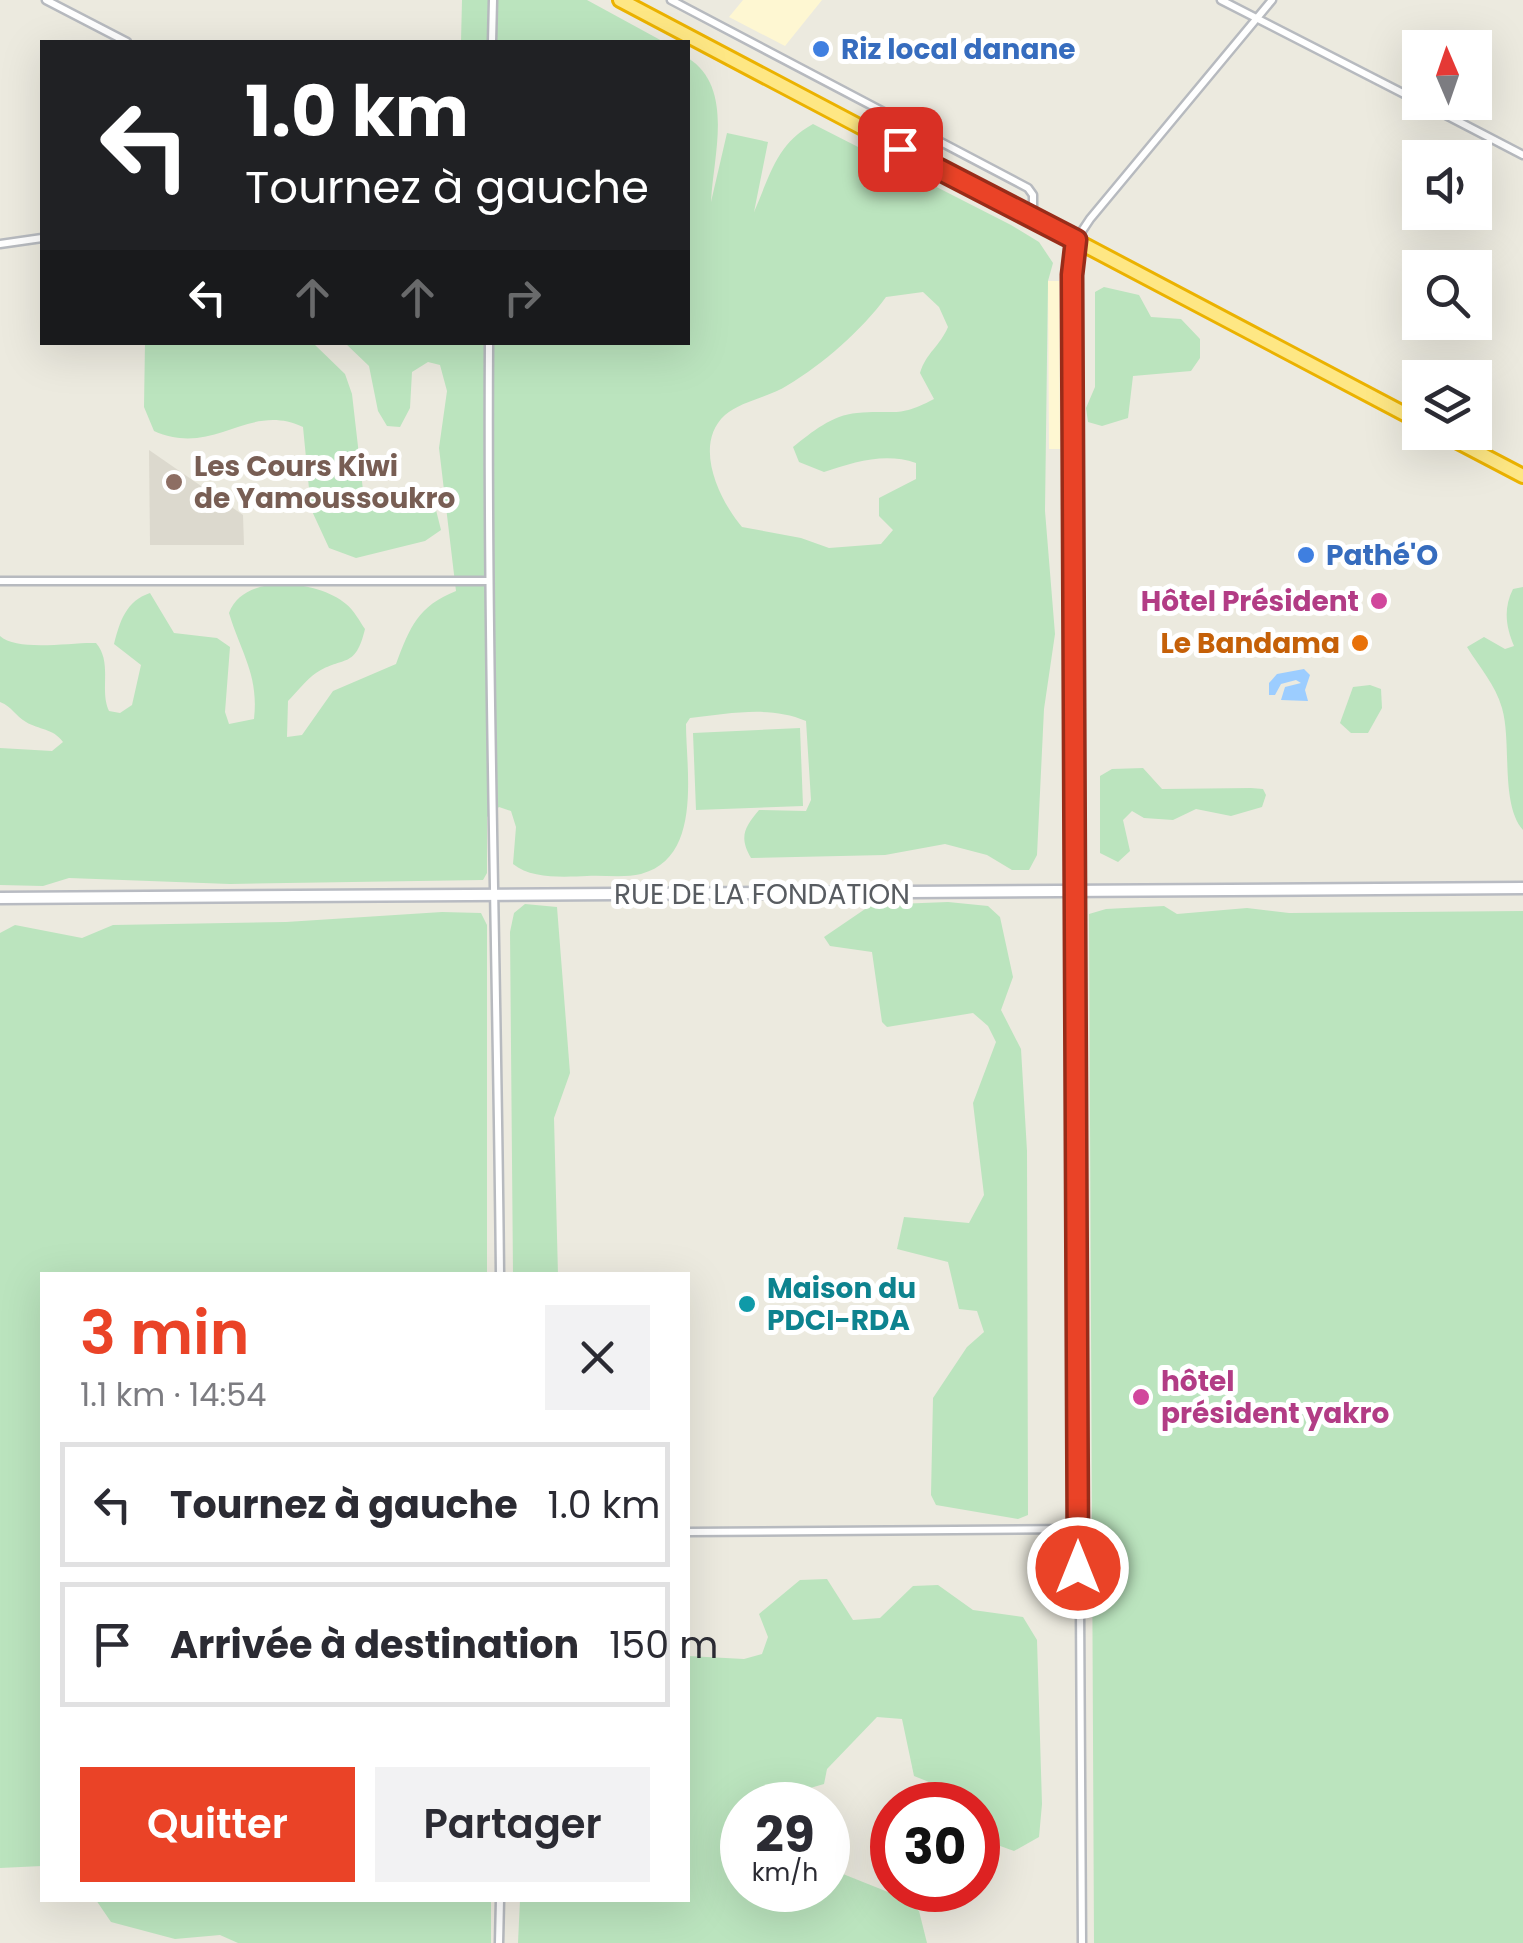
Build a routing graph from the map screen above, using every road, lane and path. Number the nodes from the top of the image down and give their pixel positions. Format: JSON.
{"nodes":[{"id":1,"x":46,"y":0,"type":"edge"},
{"id":2,"x":493,"y":0,"type":"edge"},
{"id":3,"x":620,"y":0,"type":"edge"},
{"id":4,"x":671,"y":0,"type":"edge"},
{"id":5,"x":1221,"y":0,"type":"edge"},
{"id":6,"x":1272,"y":0,"type":"edge"},
{"id":7,"x":1257,"y":18,"type":"junction"},
{"id":8,"x":123,"y":40,"type":"edge"},
{"id":9,"x":492,"y":40,"type":"edge"},
{"id":10,"x":1402,"y":93,"type":"edge"},
{"id":11,"x":1455,"y":120,"type":"edge"},
{"id":12,"x":1523,"y":155,"type":"edge"},
{"id":13,"x":1033,"y":219,"type":"junction"},
{"id":14,"x":40,"y":238,"type":"edge"},
{"id":15,"x":1076,"y":240,"type":"junction"},
{"id":16,"x":0,"y":244,"type":"edge"},
{"id":17,"x":489,"y":345,"type":"edge"},
{"id":18,"x":1402,"y":412,"type":"edge"},
{"id":19,"x":1473,"y":450,"type":"edge"},
{"id":20,"x":1523,"y":476,"type":"edge"},
{"id":21,"x":0,"y":581,"type":"edge"},
{"id":22,"x":487,"y":582,"type":"junction"},
{"id":23,"x":1523,"y":888,"type":"edge"},
{"id":24,"x":1076,"y":892,"type":"junction"},
{"id":25,"x":497,"y":895,"type":"junction"},
{"id":26,"x":0,"y":898,"type":"edge"},
{"id":27,"x":500,"y":1272,"type":"edge"},
{"id":28,"x":1078,"y":1529,"type":"junction"},
{"id":29,"x":690,"y":1532,"type":"edge"},
{"id":30,"x":500,"y":1902,"type":"edge"},
{"id":31,"x":499,"y":1943,"type":"edge"},
{"id":32,"x":1082,"y":1943,"type":"edge"}],
"edges":[{"from":1,"to":8,"type":"street"},
{"from":2,"to":9,"type":"street"},
{"from":3,"to":13,"type":"highway"},
{"from":4,"to":13,"type":"street"},
{"from":5,"to":7,"type":"street"},
{"from":6,"to":7,"type":"street"},
{"from":7,"to":10,"type":"street"},
{"from":7,"to":15,"type":"street"},
{"from":11,"to":12,"type":"street"},
{"from":13,"to":15,"type":"highway"},
{"from":14,"to":16,"type":"street"},
{"from":15,"to":18,"type":"highway"},
{"from":15,"to":24,"type":"street"},
{"from":17,"to":22,"type":"street"},
{"from":19,"to":20,"type":"highway"},
{"from":21,"to":22,"type":"street"},
{"from":22,"to":25,"type":"street"},
{"from":23,"to":24,"type":"street","name":"RUE DE LA FONDATION"},
{"from":24,"to":25,"type":"street","name":"RUE DE LA FONDATION"},
{"from":24,"to":28,"type":"street"},
{"from":25,"to":26,"type":"street","name":"RUE DE LA FONDATION"},
{"from":25,"to":27,"type":"street"},
{"from":28,"to":29,"type":"street"},
{"from":28,"to":32,"type":"street"},
{"from":30,"to":31,"type":"street"}]}
